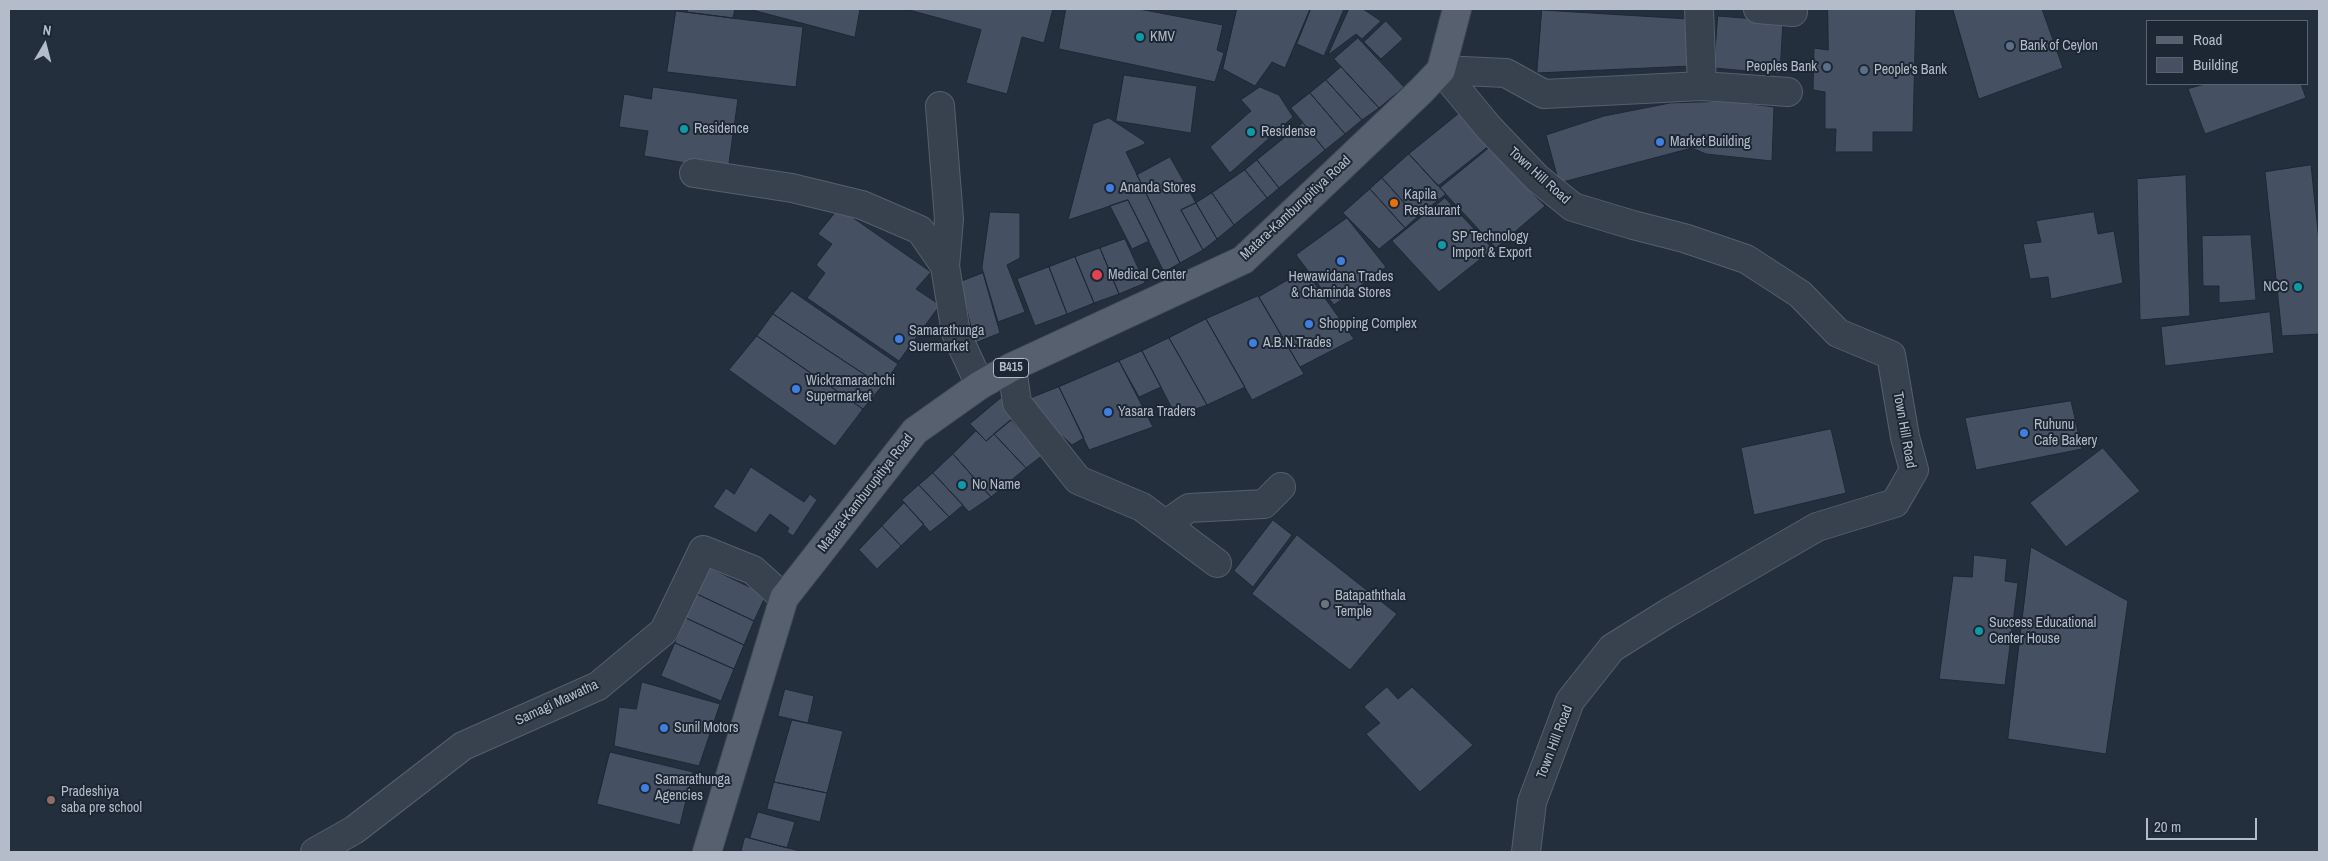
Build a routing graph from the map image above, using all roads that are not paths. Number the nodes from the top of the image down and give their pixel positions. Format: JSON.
{"nodes":[{"id":1,"x":1457,"y":9,"type":"edge"},
{"id":2,"x":1699,"y":9,"type":"edge"},
{"id":3,"x":1758,"y":9,"type":"edge"},
{"id":4,"x":1793,"y":12,"type":"dead end"},
{"id":5,"x":1440,"y":70,"type":"junction"},
{"id":6,"x":1702,"y":86,"type":"junction"},
{"id":7,"x":1788,"y":92,"type":"dead end"},
{"id":8,"x":940,"y":106,"type":"dead end"},
{"id":9,"x":694,"y":173,"type":"dead end"},
{"id":10,"x":945,"y":266,"type":"junction"},
{"id":11,"x":1012,"y":367,"type":"junction"},
{"id":12,"x":980,"y":385,"type":"junction"},
{"id":13,"x":1281,"y":487,"type":"dead end"},
{"id":14,"x":1166,"y":524,"type":"junction"},
{"id":15,"x":1217,"y":563,"type":"dead end"},
{"id":16,"x":784,"y":598,"type":"junction"},
{"id":17,"x":315,"y":852,"type":"edge"},
{"id":18,"x":707,"y":852,"type":"edge"},
{"id":19,"x":1526,"y":852,"type":"edge"}],
"edges":[{"from":1,"to":5,"type":"main road","name":"Matara-Kamburupitiya Road","number":"B415"},
{"from":2,"to":6,"type":"street"},
{"from":3,"to":4,"type":"street"},
{"from":5,"to":6,"type":"street"},
{"from":5,"to":11,"type":"main road","name":"Matara-Kamburupitiya Road","number":"B415"},
{"from":5,"to":19,"type":"street","name":"Town Hill Road"},
{"from":6,"to":7,"type":"street"},
{"from":8,"to":10,"type":"street"},
{"from":9,"to":10,"type":"street"},
{"from":10,"to":12,"type":"street"},
{"from":11,"to":12,"type":"main road","name":"Matara-Kamburupitiya Road","number":"B415"},
{"from":11,"to":14,"type":"street"},
{"from":12,"to":16,"type":"main road","name":"Matara-Kamburupitiya Road","number":"B415"},
{"from":13,"to":14,"type":"street"},
{"from":14,"to":15,"type":"street"},
{"from":16,"to":17,"type":"street","name":"Samagi Mawatha"},
{"from":16,"to":18,"type":"main road","name":"Matara-Kamburupitiya Road","number":"B415"}]}
